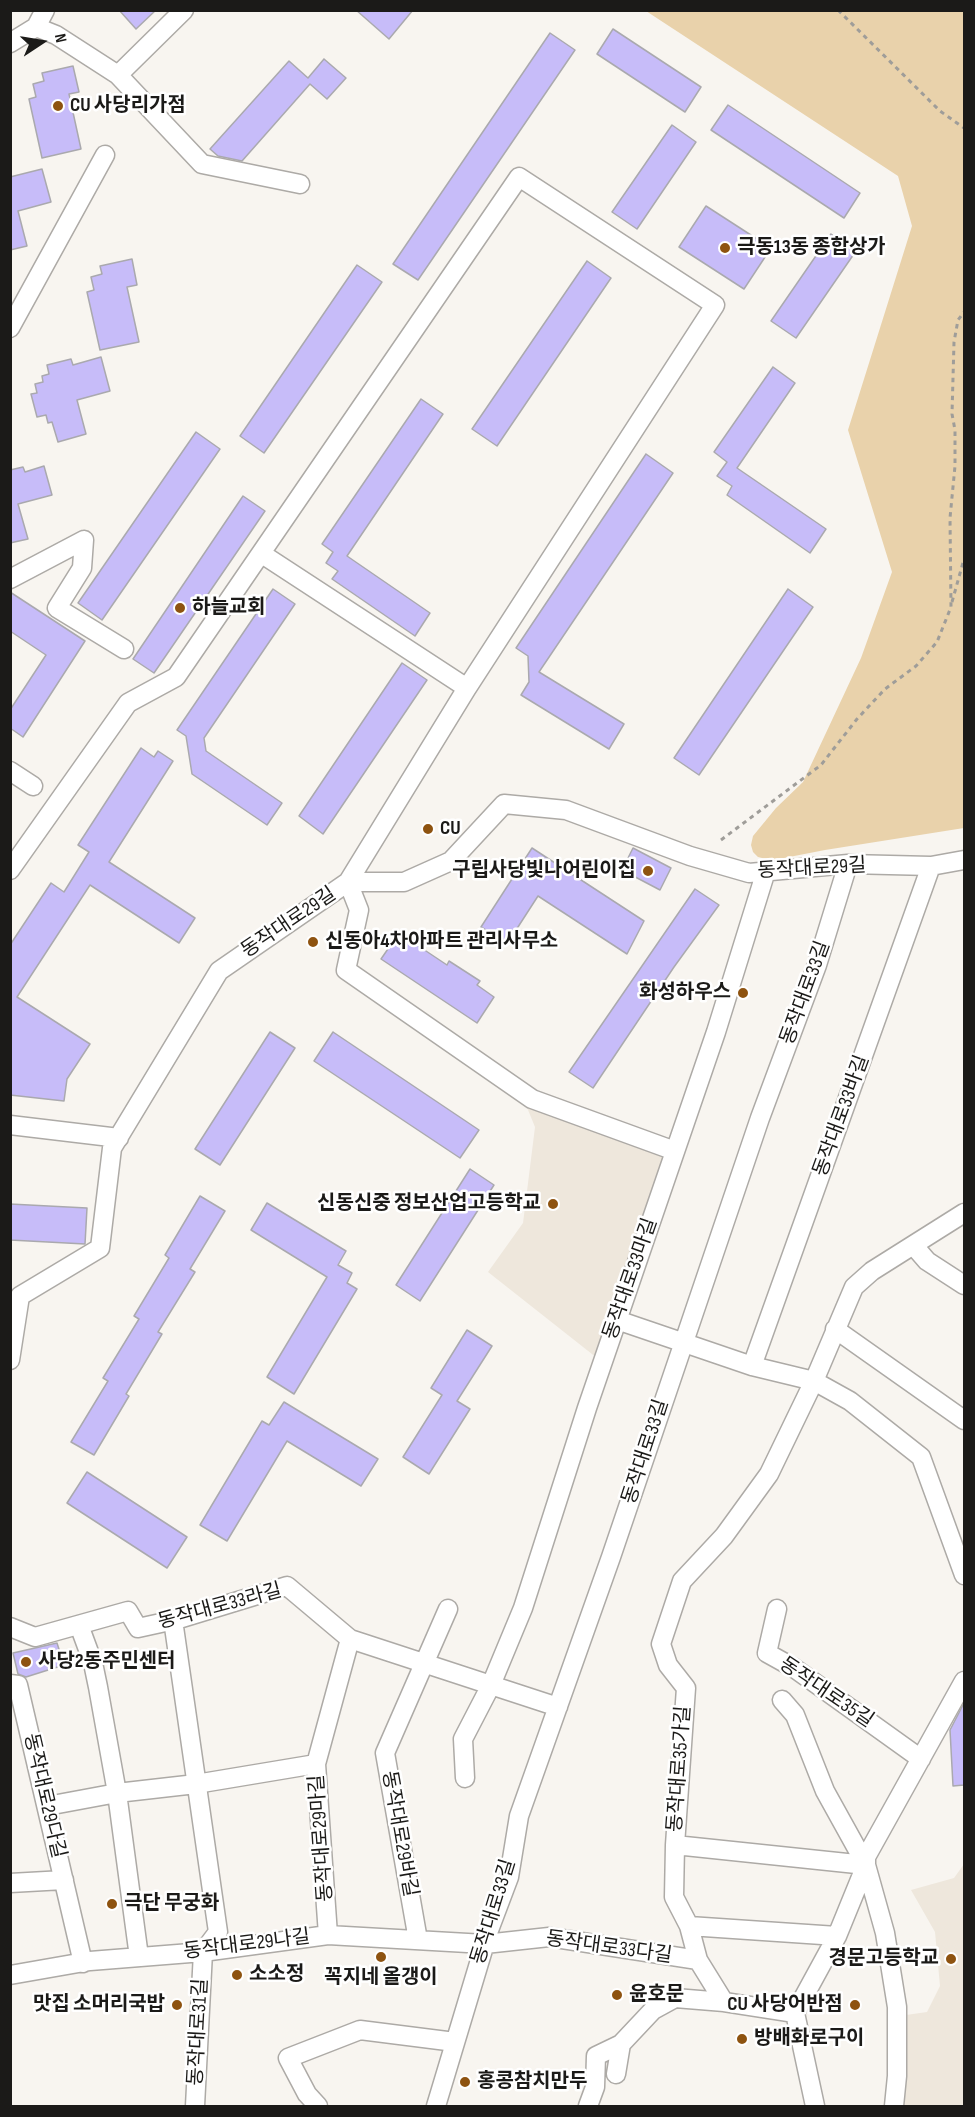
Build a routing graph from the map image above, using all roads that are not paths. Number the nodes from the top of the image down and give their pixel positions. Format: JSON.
{"nodes":[{"id":1,"x":45,"y":10,"type":"edge"},
{"id":2,"x":184,"y":10,"type":"edge"},
{"id":3,"x":36,"y":27,"type":"junction"},
{"id":4,"x":10,"y":42,"type":"edge"},
{"id":5,"x":118,"y":75,"type":"junction"},
{"id":6,"x":105,"y":155,"type":"dead end"},
{"id":7,"x":300,"y":184,"type":"dead end"},
{"id":8,"x":10,"y":328,"type":"edge"},
{"id":9,"x":262,"y":554,"type":"junction"},
{"id":10,"x":10,"y":579,"type":"edge"},
{"id":11,"x":124,"y":649,"type":"dead end"},
{"id":12,"x":467,"y":688,"type":"junction"},
{"id":13,"x":10,"y":771,"type":"edge"},
{"id":14,"x":33,"y":786,"type":"dead end"},
{"id":15,"x":964,"y":860,"type":"edge"},
{"id":16,"x":848,"y":864,"type":"junction"},
{"id":17,"x":932,"y":866,"type":"junction"},
{"id":18,"x":10,"y":870,"type":"edge"},
{"id":19,"x":766,"y":871,"type":"junction"},
{"id":20,"x":348,"y":882,"type":"junction"},
{"id":21,"x":10,"y":1125,"type":"edge"},
{"id":22,"x":119,"y":1138,"type":"junction"},
{"id":23,"x":675,"y":1151,"type":"junction"},
{"id":24,"x":964,"y":1213,"type":"edge"},
{"id":25,"x":914,"y":1246,"type":"junction"},
{"id":26,"x":964,"y":1285,"type":"edge"},
{"id":27,"x":617,"y":1320,"type":"junction"},
{"id":28,"x":835,"y":1329,"type":"junction"},
{"id":29,"x":682,"y":1342,"type":"junction"},
{"id":30,"x":10,"y":1360,"type":"edge"},
{"id":31,"x":752,"y":1366,"type":"junction"},
{"id":32,"x":814,"y":1381,"type":"junction"},
{"id":33,"x":964,"y":1420,"type":"edge"},
{"id":34,"x":964,"y":1575,"type":"edge"},
{"id":35,"x":448,"y":1609,"type":"dead end"},
{"id":36,"x":777,"y":1609,"type":"dead end"},
{"id":37,"x":173,"y":1620,"type":"junction"},
{"id":38,"x":79,"y":1625,"type":"junction"},
{"id":39,"x":10,"y":1627,"type":"edge"},
{"id":40,"x":350,"y":1638,"type":"junction"},
{"id":41,"x":423,"y":1663,"type":"junction"},
{"id":42,"x":964,"y":1681,"type":"edge"},
{"id":43,"x":10,"y":1684,"type":"edge"},
{"id":44,"x":491,"y":1685,"type":"junction"},
{"id":45,"x":782,"y":1700,"type":"dead end"},
{"id":46,"x":558,"y":1707,"type":"junction"},
{"id":47,"x":921,"y":1759,"type":"junction"},
{"id":48,"x":316,"y":1764,"type":"junction"},
{"id":49,"x":465,"y":1778,"type":"dead end"},
{"id":50,"x":196,"y":1784,"type":"junction"},
{"id":51,"x":117,"y":1793,"type":"junction"},
{"id":52,"x":47,"y":1806,"type":"junction"},
{"id":53,"x":675,"y":1845,"type":"junction"},
{"id":54,"x":866,"y":1865,"type":"junction"},
{"id":55,"x":64,"y":1880,"type":"junction"},
{"id":56,"x":10,"y":1883,"type":"edge"},
{"id":57,"x":689,"y":1926,"type":"junction"},
{"id":58,"x":328,"y":1935,"type":"junction"},
{"id":59,"x":837,"y":1936,"type":"junction"},
{"id":60,"x":418,"y":1940,"type":"junction"},
{"id":61,"x":485,"y":1944,"type":"junction"},
{"id":62,"x":203,"y":1952,"type":"junction"},
{"id":63,"x":140,"y":1957,"type":"junction"},
{"id":64,"x":698,"y":1960,"type":"junction"},
{"id":65,"x":83,"y":1963,"type":"junction"},
{"id":66,"x":10,"y":1975,"type":"edge"},
{"id":67,"x":724,"y":2002,"type":"junction"},
{"id":68,"x":795,"y":2013,"type":"junction"},
{"id":69,"x":455,"y":2042,"type":"junction"},
{"id":70,"x":621,"y":2044,"type":"junction"},
{"id":71,"x":616,"y":2074,"type":"dead end"},
{"id":72,"x":195,"y":2106,"type":"edge"},
{"id":73,"x":318,"y":2106,"type":"edge"},
{"id":74,"x":436,"y":2106,"type":"edge"},
{"id":75,"x":588,"y":2106,"type":"edge"},
{"id":76,"x":815,"y":2106,"type":"edge"},
{"id":77,"x":894,"y":2106,"type":"edge"}],
"edges":[{"from":1,"to":3,"type":"street"},
{"from":2,"to":5,"type":"street"},
{"from":3,"to":4,"type":"street"},
{"from":3,"to":5,"type":"street"},
{"from":5,"to":7,"type":"street"},
{"from":6,"to":8,"type":"street"},
{"from":9,"to":12,"type":"street"},
{"from":9,"to":12,"type":"street"},
{"from":9,"to":18,"type":"street"},
{"from":10,"to":11,"type":"street"},
{"from":12,"to":20,"type":"street"},
{"from":13,"to":14,"type":"street"},
{"from":15,"to":17,"type":"street","name":"동작대로29길"},
{"from":16,"to":17,"type":"street","name":"동작대로29길"},
{"from":16,"to":19,"type":"street","name":"동작대로29길"},
{"from":16,"to":29,"type":"street","name":"동작대로33길"},
{"from":17,"to":31,"type":"street","name":"동작대로33바길"},
{"from":19,"to":20,"type":"street","name":"동작대로29길"},
{"from":19,"to":23,"type":"street","name":"동작대로33마길"},
{"from":20,"to":22,"type":"street","name":"동작대로29길"},
{"from":20,"to":23,"type":"street"},
{"from":21,"to":22,"type":"street"},
{"from":22,"to":30,"type":"street","name":"동작대로29길"},
{"from":23,"to":27,"type":"street","name":"동작대로33마길"},
{"from":24,"to":25,"type":"street","name":"동작대로35가길"},
{"from":25,"to":26,"type":"street"},
{"from":25,"to":28,"type":"street","name":"동작대로35가길"},
{"from":27,"to":29,"type":"street"},
{"from":27,"to":44,"type":"street","name":"동작대로33마길"},
{"from":28,"to":32,"type":"street","name":"동작대로35가길"},
{"from":28,"to":33,"type":"street"},
{"from":29,"to":31,"type":"street"},
{"from":29,"to":46,"type":"street","name":"동작대로33길"},
{"from":31,"to":32,"type":"street"},
{"from":32,"to":34,"type":"street"},
{"from":32,"to":53,"type":"street","name":"동작대로35가길"},
{"from":35,"to":41,"type":"street"},
{"from":36,"to":47,"type":"street","name":"동작대로35길"},
{"from":37,"to":38,"type":"street","name":"동작대로33라길"},
{"from":37,"to":40,"type":"street","name":"동작대로33라길"},
{"from":37,"to":50,"type":"street","name":"동작대로31길"},
{"from":38,"to":39,"type":"street","name":"동작대로33라길"},
{"from":38,"to":51,"type":"street"},
{"from":40,"to":41,"type":"street","name":"동작대로33라길"},
{"from":40,"to":48,"type":"street","name":"동작대로29마길"},
{"from":41,"to":44,"type":"street","name":"동작대로33라길"},
{"from":41,"to":60,"type":"street","name":"동작대로29바길"},
{"from":42,"to":47,"type":"street"},
{"from":43,"to":52,"type":"street","name":"동작대로29다길"},
{"from":44,"to":46,"type":"street","name":"동작대로33라길"},
{"from":44,"to":49,"type":"street"},
{"from":45,"to":54,"type":"street","name":"동작대로35길"},
{"from":46,"to":61,"type":"street","name":"동작대로33길"},
{"from":47,"to":54,"type":"street"},
{"from":48,"to":50,"type":"street"},
{"from":48,"to":58,"type":"street","name":"동작대로29마길"},
{"from":50,"to":51,"type":"street"},
{"from":50,"to":62,"type":"street","name":"동작대로31길"},
{"from":51,"to":52,"type":"street"},
{"from":51,"to":63,"type":"street"},
{"from":52,"to":55,"type":"street","name":"동작대로29다길"},
{"from":53,"to":54,"type":"street"},
{"from":53,"to":57,"type":"street","name":"동작대로35가길"},
{"from":54,"to":59,"type":"street"},
{"from":54,"to":77,"type":"street","name":"동작대로35길"},
{"from":55,"to":56,"type":"street","name":"동작대로29다길"},
{"from":55,"to":65,"type":"street","name":"동작대로29다길"},
{"from":57,"to":59,"type":"street"},
{"from":57,"to":64,"type":"street","name":"동작대로35가길"},
{"from":58,"to":60,"type":"street","name":"동작대로29나길"},
{"from":58,"to":62,"type":"street","name":"동작대로29나길"},
{"from":59,"to":68,"type":"street"},
{"from":60,"to":61,"type":"street","name":"동작대로29나길"},
{"from":61,"to":64,"type":"street","name":"동작대로33다길"},
{"from":61,"to":69,"type":"street","name":"동작대로33길"},
{"from":62,"to":63,"type":"street","name":"동작대로29나길"},
{"from":62,"to":72,"type":"street","name":"동작대로31길"},
{"from":63,"to":65,"type":"street","name":"동작대로29나길"},
{"from":64,"to":67,"type":"street","name":"동작대로35가길"},
{"from":65,"to":66,"type":"street","name":"동작대로29나길"},
{"from":67,"to":68,"type":"street"},
{"from":67,"to":70,"type":"street"},
{"from":68,"to":76,"type":"street"},
{"from":69,"to":73,"type":"street"},
{"from":69,"to":74,"type":"street","name":"동작대로33길"},
{"from":70,"to":71,"type":"street"},
{"from":70,"to":75,"type":"street"}]}
